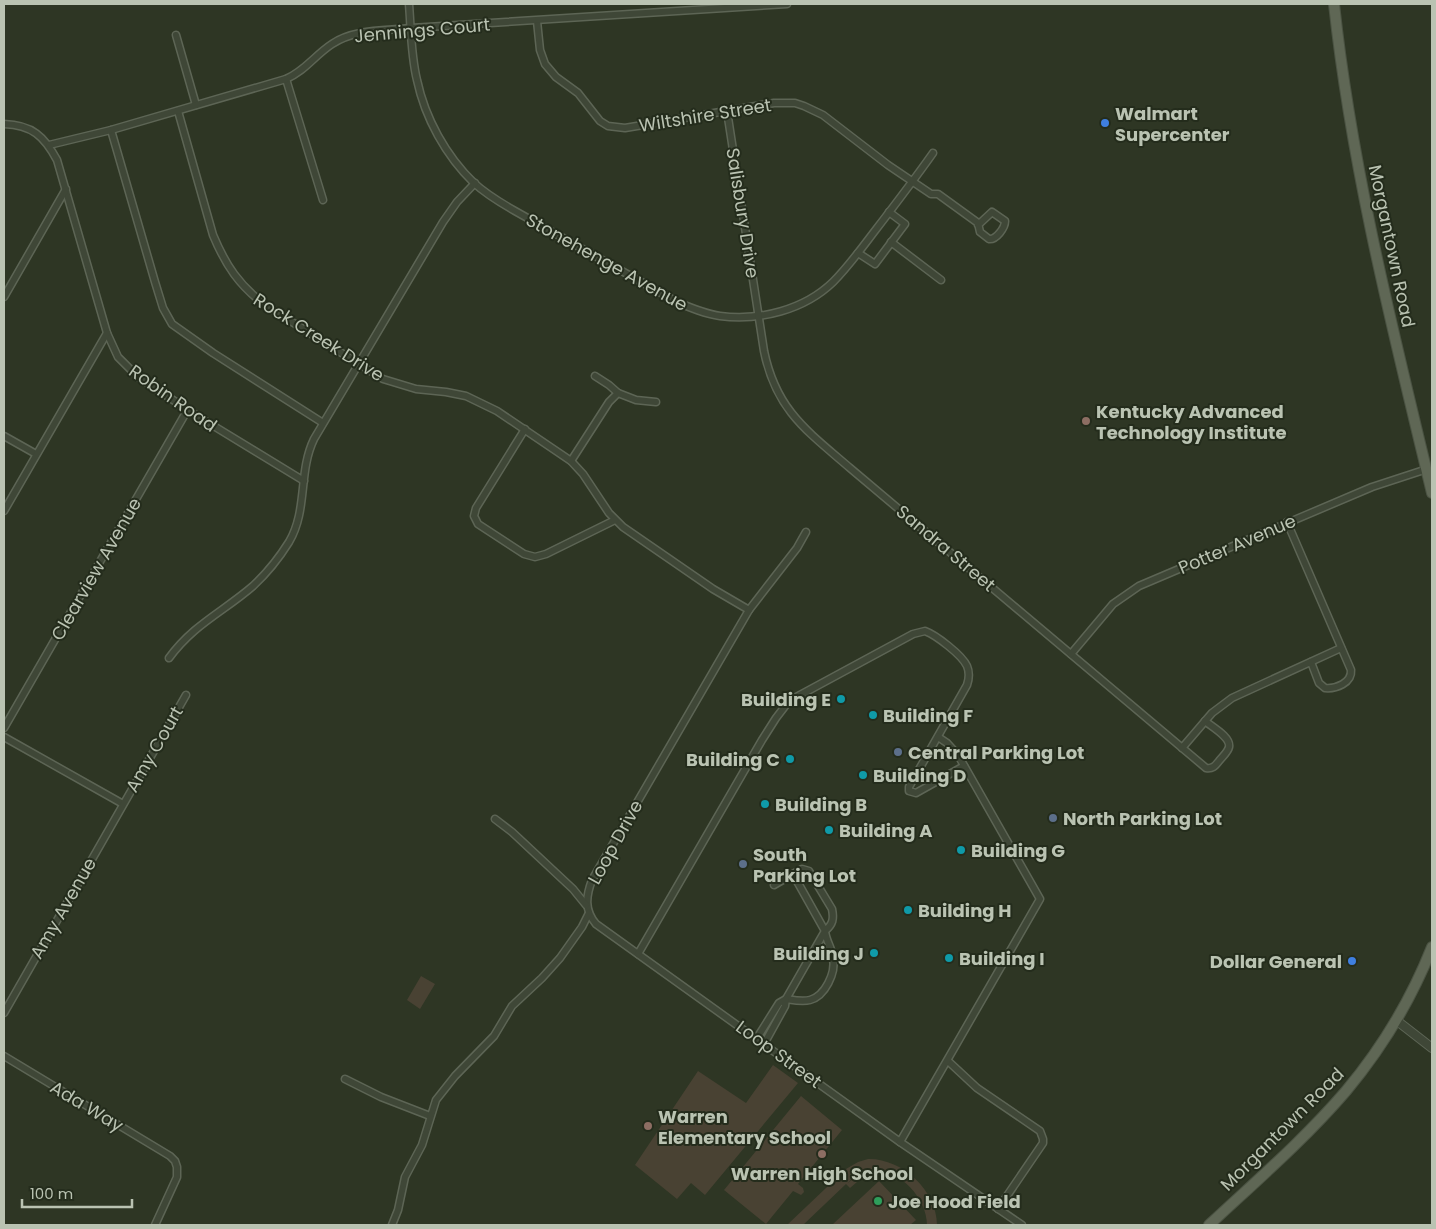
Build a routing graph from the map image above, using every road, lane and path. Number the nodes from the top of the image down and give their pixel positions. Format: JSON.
{"nodes":[{"id":1,"x":409,"y":4,"type":"edge"},
{"id":2,"x":787,"y":4,"type":"edge"},
{"id":3,"x":1334,"y":4,"type":"edge"},
{"id":4,"x":537,"y":21,"type":"junction"},
{"id":5,"x":411,"y":28,"type":"junction"},
{"id":6,"x":176,"y":35,"type":"dead end"},
{"id":7,"x":286,"y":79,"type":"junction"},
{"id":8,"x":196,"y":106,"type":"junction"},
{"id":9,"x":178,"y":111,"type":"junction"},
{"id":10,"x":727,"y":111,"type":"junction"},
{"id":11,"x":4,"y":124,"type":"edge"},
{"id":12,"x":111,"y":130,"type":"junction"},
{"id":13,"x":49,"y":145,"type":"junction"},
{"id":14,"x":933,"y":153,"type":"dead end"},
{"id":15,"x":913,"y":181,"type":"junction"},
{"id":16,"x":475,"y":183,"type":"junction"},
{"id":17,"x":66,"y":188,"type":"junction"},
{"id":18,"x":323,"y":200,"type":"dead end"},
{"id":19,"x":889,"y":212,"type":"junction"},
{"id":20,"x":978,"y":225,"type":"junction"},
{"id":21,"x":892,"y":242,"type":"junction"},
{"id":22,"x":858,"y":253,"type":"junction"},
{"id":23,"x":941,"y":280,"type":"dead end"},
{"id":24,"x":4,"y":297,"type":"edge"},
{"id":25,"x":760,"y":316,"type":"junction"},
{"id":26,"x":107,"y":333,"type":"junction"},
{"id":27,"x":358,"y":364,"type":"junction"},
{"id":28,"x":595,"y":376,"type":"dead end"},
{"id":29,"x":618,"y":393,"type":"junction"},
{"id":30,"x":656,"y":402,"type":"dead end"},
{"id":31,"x":188,"y":409,"type":"junction"},
{"id":32,"x":323,"y":423,"type":"junction"},
{"id":33,"x":525,"y":429,"type":"junction"},
{"id":34,"x":4,"y":436,"type":"edge"},
{"id":35,"x":36,"y":454,"type":"junction"},
{"id":36,"x":571,"y":461,"type":"junction"},
{"id":37,"x":1426,"y":469,"type":"junction"},
{"id":38,"x":304,"y":481,"type":"junction"},
{"id":39,"x":1432,"y":493,"type":"edge"},
{"id":40,"x":4,"y":511,"type":"edge"},
{"id":41,"x":615,"y":520,"type":"junction"},
{"id":42,"x":1288,"y":522,"type":"junction"},
{"id":43,"x":806,"y":532,"type":"dead end"},
{"id":44,"x":749,"y":610,"type":"junction"},
{"id":45,"x":1341,"y":648,"type":"junction"},
{"id":46,"x":1072,"y":654,"type":"junction"},
{"id":47,"x":169,"y":658,"type":"dead end"},
{"id":48,"x":1311,"y":662,"type":"junction"},
{"id":49,"x":186,"y":695,"type":"dead end"},
{"id":50,"x":1205,"y":721,"type":"junction"},
{"id":51,"x":4,"y":728,"type":"edge"},
{"id":52,"x":4,"y":737,"type":"edge"},
{"id":53,"x":938,"y":737,"type":"junction"},
{"id":54,"x":1182,"y":748,"type":"junction"},
{"id":55,"x":964,"y":766,"type":"junction"},
{"id":56,"x":122,"y":804,"type":"junction"},
{"id":57,"x":495,"y":819,"type":"dead end"},
{"id":58,"x":793,"y":874,"type":"junction"},
{"id":59,"x":774,"y":885,"type":"dead end"},
{"id":60,"x":588,"y":910,"type":"junction"},
{"id":61,"x":825,"y":931,"type":"junction"},
{"id":62,"x":816,"y":946,"type":"junction"},
{"id":63,"x":829,"y":947,"type":"junction"},
{"id":64,"x":1432,"y":948,"type":"edge"},
{"id":65,"x":638,"y":954,"type":"junction"},
{"id":66,"x":786,"y":999,"type":"junction"},
{"id":67,"x":4,"y":1013,"type":"edge"},
{"id":68,"x":1396,"y":1020,"type":"junction"},
{"id":69,"x":757,"y":1038,"type":"junction"},
{"id":70,"x":764,"y":1044,"type":"junction"},
{"id":71,"x":1432,"y":1048,"type":"edge"},
{"id":72,"x":4,"y":1056,"type":"edge"},
{"id":73,"x":948,"y":1060,"type":"junction"},
{"id":74,"x":345,"y":1079,"type":"dead end"},
{"id":75,"x":430,"y":1116,"type":"junction"},
{"id":76,"x":900,"y":1142,"type":"junction"},
{"id":77,"x":998,"y":1209,"type":"junction"},
{"id":78,"x":155,"y":1225,"type":"edge"},
{"id":79,"x":392,"y":1225,"type":"edge"},
{"id":80,"x":1022,"y":1225,"type":"edge"},
{"id":81,"x":1209,"y":1225,"type":"edge"}],
"edges":[{"from":1,"to":5,"type":"street","name":"Stonehenge Avenue"},
{"from":2,"to":4,"type":"street","name":"Jennings Court"},
{"from":3,"to":37,"type":"main road","name":"Morgantown Road"},
{"from":4,"to":5,"type":"street","name":"Jennings Court"},
{"from":4,"to":10,"type":"street","name":"Wiltshire Street"},
{"from":5,"to":7,"type":"street","name":"Jennings Court"},
{"from":5,"to":16,"type":"street","name":"Stonehenge Avenue"},
{"from":6,"to":8,"type":"street"},
{"from":7,"to":8,"type":"street","name":"Jennings Court"},
{"from":7,"to":18,"type":"street"},
{"from":8,"to":9,"type":"street","name":"Jennings Court"},
{"from":9,"to":12,"type":"street","name":"Jennings Court"},
{"from":9,"to":27,"type":"street","name":"Rock Creek Drive"},
{"from":10,"to":15,"type":"street","name":"Wiltshire Street"},
{"from":10,"to":25,"type":"street","name":"Salisbury Drive"},
{"from":11,"to":13,"type":"street"},
{"from":12,"to":13,"type":"street","name":"Jennings Court"},
{"from":12,"to":32,"type":"street"},
{"from":13,"to":17,"type":"street","name":"Robin Road"},
{"from":14,"to":15,"type":"street","name":"Stonehenge Avenue"},
{"from":15,"to":19,"type":"street","name":"Stonehenge Avenue"},
{"from":15,"to":20,"type":"street","name":"Wiltshire Street"},
{"from":16,"to":25,"type":"street","name":"Stonehenge Avenue"},
{"from":16,"to":27,"type":"street"},
{"from":17,"to":24,"type":"street"},
{"from":17,"to":26,"type":"street","name":"Robin Road"},
{"from":19,"to":21,"type":"street"},
{"from":19,"to":22,"type":"street","name":"Stonehenge Avenue"},
{"from":20,"to":20,"type":"street"},
{"from":21,"to":22,"type":"street"},
{"from":21,"to":23,"type":"street"},
{"from":22,"to":25,"type":"street","name":"Stonehenge Avenue"},
{"from":25,"to":46,"type":"street","name":"Sandra Street"},
{"from":26,"to":31,"type":"street","name":"Robin Road"},
{"from":26,"to":35,"type":"street"},
{"from":27,"to":32,"type":"street"},
{"from":27,"to":33,"type":"street","name":"Rock Creek Drive"},
{"from":28,"to":29,"type":"street"},
{"from":29,"to":30,"type":"street"},
{"from":29,"to":36,"type":"street"},
{"from":31,"to":38,"type":"street","name":"Robin Road"},
{"from":31,"to":51,"type":"street","name":"Clearview Avenue"},
{"from":32,"to":38,"type":"street"},
{"from":33,"to":36,"type":"street","name":"Rock Creek Drive"},
{"from":33,"to":41,"type":"street"},
{"from":34,"to":35,"type":"street"},
{"from":35,"to":40,"type":"street"},
{"from":36,"to":41,"type":"street","name":"Rock Creek Drive"},
{"from":37,"to":39,"type":"main road","name":"Morgantown Road"},
{"from":37,"to":42,"type":"street","name":"Potter Avenue"},
{"from":38,"to":47,"type":"street"},
{"from":41,"to":44,"type":"street","name":"Rock Creek Drive"},
{"from":42,"to":45,"type":"street"},
{"from":42,"to":46,"type":"street","name":"Potter Avenue"},
{"from":43,"to":44,"type":"street","name":"Loop Drive"},
{"from":44,"to":60,"type":"street","name":"Loop Drive"},
{"from":45,"to":48,"type":"street"},
{"from":45,"to":48,"type":"street"},
{"from":46,"to":54,"type":"street","name":"Sandra Street"},
{"from":48,"to":50,"type":"street"},
{"from":49,"to":56,"type":"street","name":"Amy Court"},
{"from":50,"to":54,"type":"street"},
{"from":50,"to":54,"type":"street","name":"Sandra Street"},
{"from":52,"to":56,"type":"street"},
{"from":53,"to":55,"type":"street"},
{"from":53,"to":55,"type":"street"},
{"from":53,"to":65,"type":"street"},
{"from":55,"to":73,"type":"street"},
{"from":56,"to":67,"type":"street","name":"Amy Avenue"},
{"from":57,"to":60,"type":"street","name":"Loop Street"},
{"from":58,"to":59,"type":"street"},
{"from":58,"to":61,"type":"street"},
{"from":58,"to":61,"type":"street"},
{"from":60,"to":65,"type":"street","name":"Loop Street"},
{"from":60,"to":75,"type":"street","name":"Loop Drive"},
{"from":61,"to":62,"type":"street"},
{"from":61,"to":63,"type":"street"},
{"from":62,"to":63,"type":"street"},
{"from":62,"to":66,"type":"street"},
{"from":63,"to":66,"type":"street"},
{"from":64,"to":68,"type":"main road","name":"Morgantown Road"},
{"from":65,"to":69,"type":"street","name":"Loop Street"},
{"from":66,"to":69,"type":"street"},
{"from":66,"to":70,"type":"street"},
{"from":68,"to":71,"type":"street"},
{"from":68,"to":81,"type":"main road","name":"Morgantown Road"},
{"from":69,"to":70,"type":"street","name":"Loop Street"},
{"from":70,"to":76,"type":"street","name":"Loop Street"},
{"from":72,"to":78,"type":"street","name":"Ada Way"},
{"from":73,"to":76,"type":"street"},
{"from":73,"to":77,"type":"street"},
{"from":74,"to":75,"type":"street"},
{"from":75,"to":79,"type":"street","name":"Loop Drive"},
{"from":76,"to":77,"type":"street","name":"Loop Street"},
{"from":77,"to":80,"type":"street","name":"Loop Street"}]}
